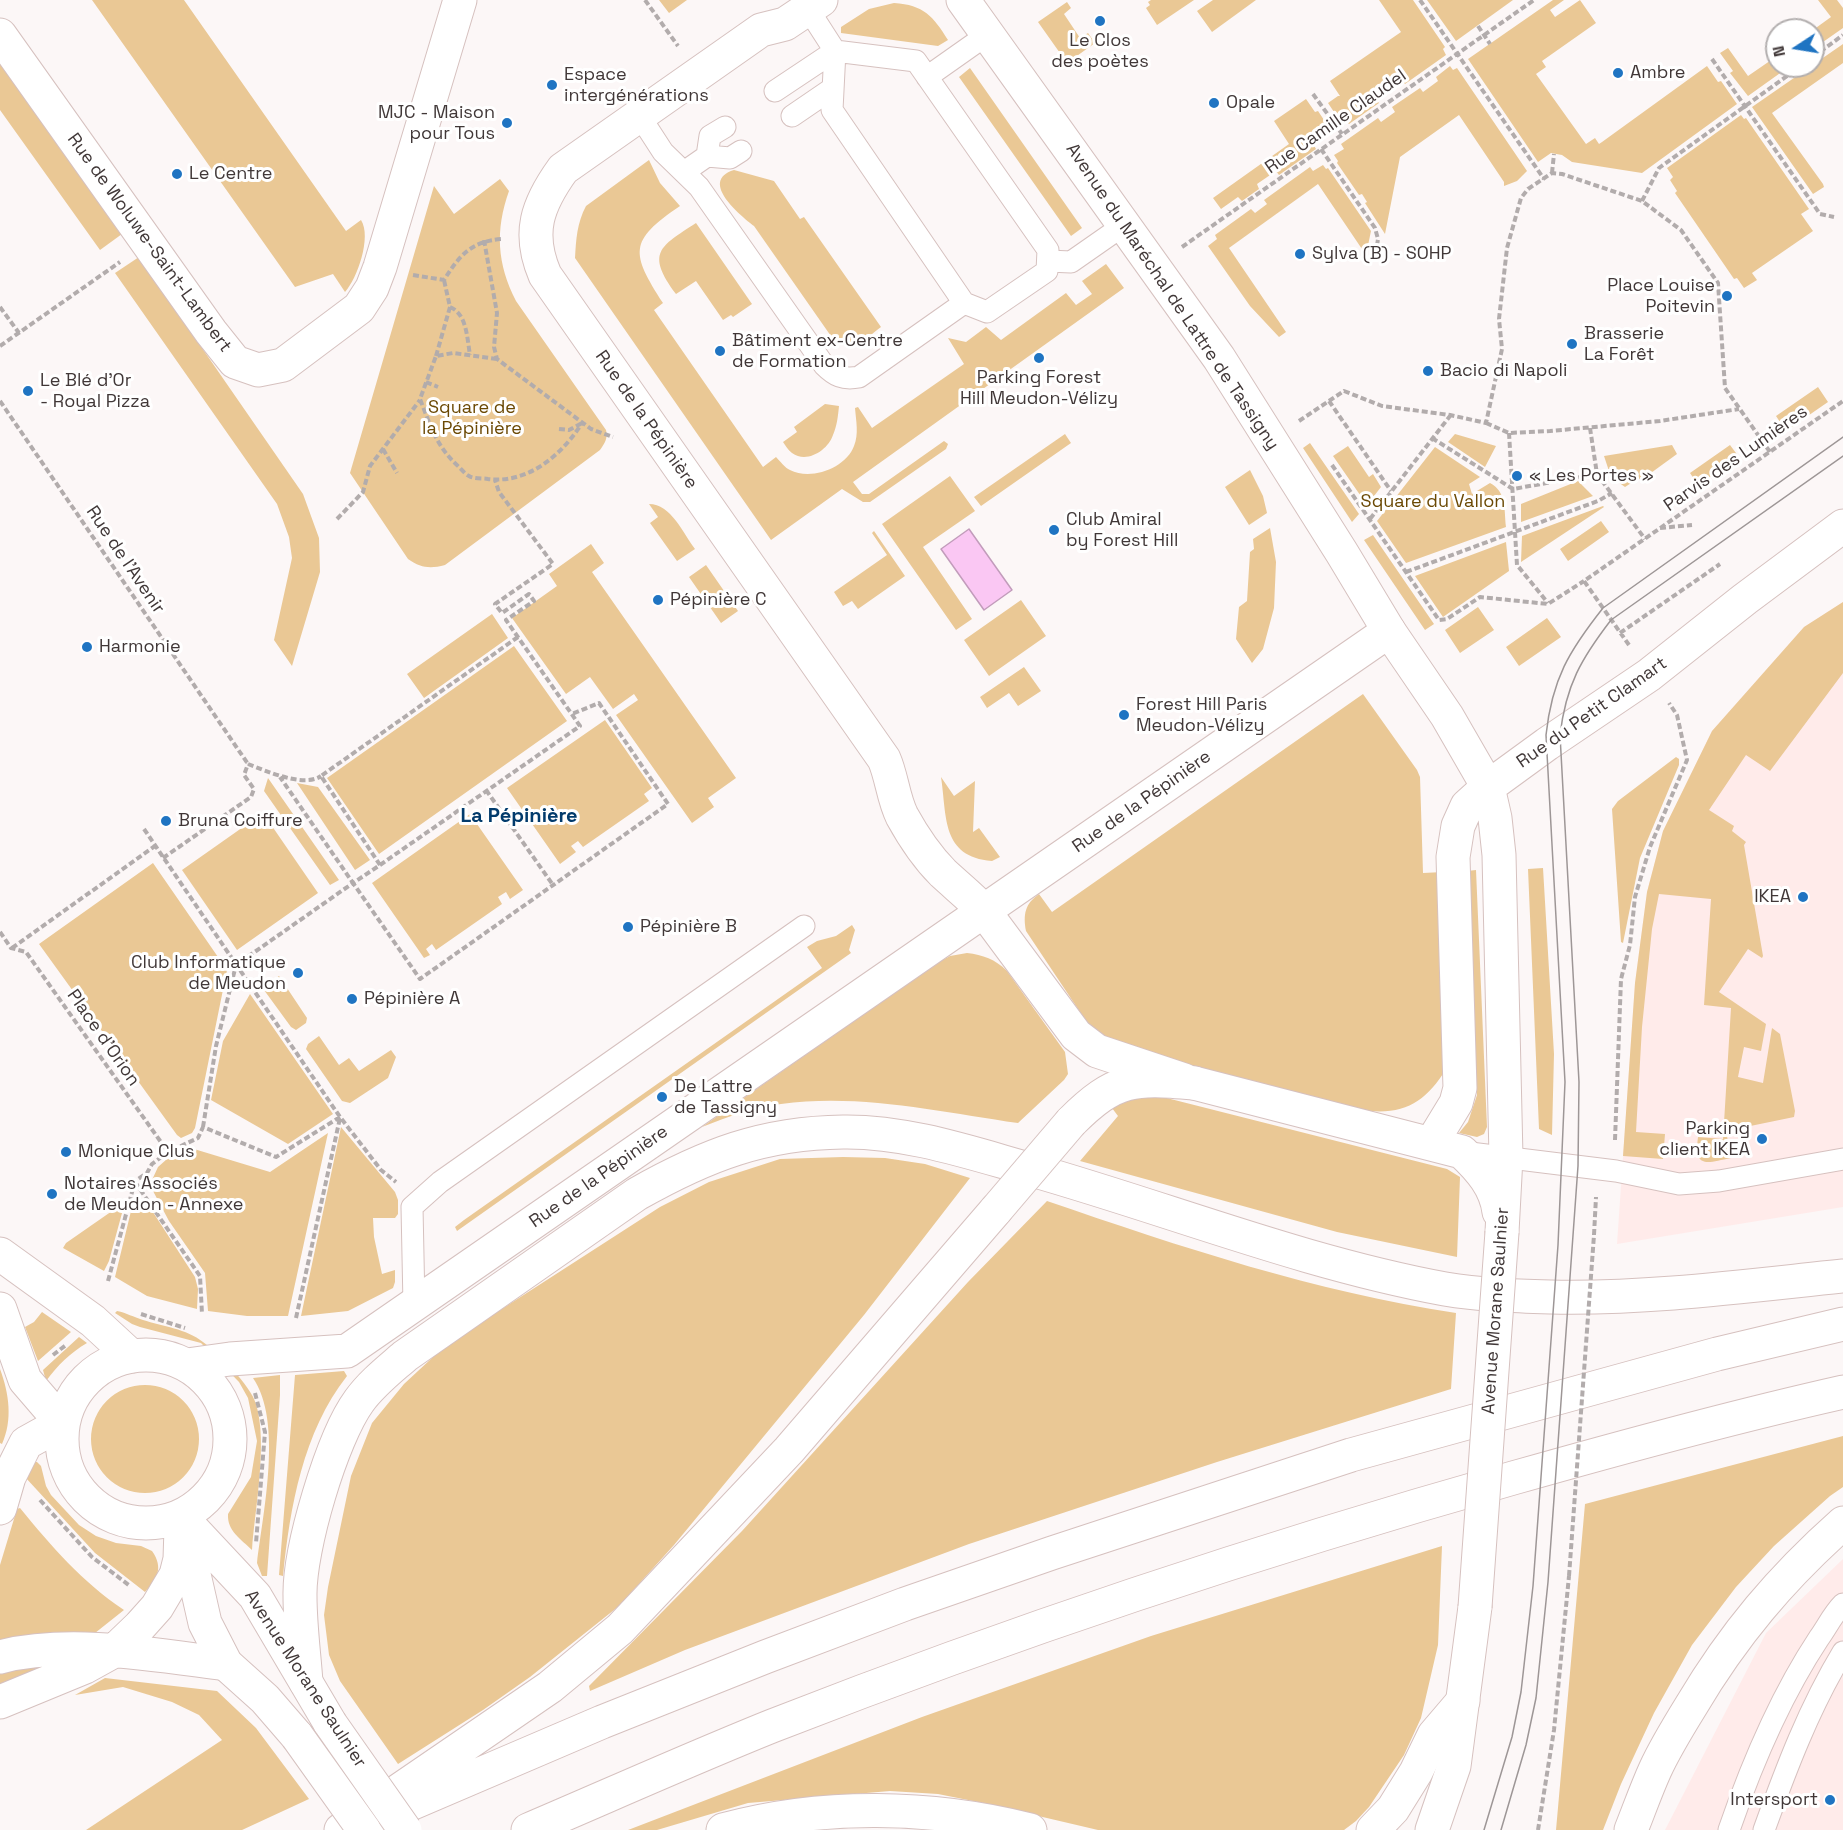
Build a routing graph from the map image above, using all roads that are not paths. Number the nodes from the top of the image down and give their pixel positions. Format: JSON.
{"nodes":[{"id":1,"x":460,"y":0,"type":"edge"},
{"id":2,"x":963,"y":0,"type":"edge"},
{"id":3,"x":814,"y":5,"type":"edge"},
{"id":4,"x":988,"y":34,"type":"junction"},
{"id":5,"x":0,"y":35,"type":"edge"},
{"id":6,"x":835,"y":51,"type":"junction"},
{"id":7,"x":927,"y":76,"type":"junction"},
{"id":8,"x":833,"y":88,"type":"junction"},
{"id":9,"x":775,"y":91,"type":"dead end"},
{"id":10,"x":639,"y":116,"type":"junction"},
{"id":11,"x":792,"y":116,"type":"dead end"},
{"id":12,"x":725,"y":127,"type":"dead end"},
{"id":13,"x":741,"y":151,"type":"dead end"},
{"id":14,"x":707,"y":156,"type":"junction"},
{"id":15,"x":684,"y":172,"type":"junction"},
{"id":16,"x":1124,"y":225,"type":"junction"},
{"id":17,"x":1048,"y":261,"type":"junction"},
{"id":18,"x":964,"y":303,"type":"junction"},
{"id":19,"x":1843,"y":526,"type":"edge"},
{"id":20,"x":1389,"y":631,"type":"junction"},
{"id":21,"x":1488,"y":787,"type":"junction"},
{"id":22,"x":984,"y":911,"type":"junction"},
{"id":23,"x":804,"y":926,"type":"dead end"},
{"id":24,"x":1194,"y":1083,"type":"junction"},
{"id":25,"x":1447,"y":1148,"type":"junction"},
{"id":26,"x":1506,"y":1157,"type":"junction"},
{"id":27,"x":1843,"y":1159,"type":"edge"},
{"id":28,"x":1502,"y":1232,"type":"junction"},
{"id":29,"x":0,"y":1254,"type":"edge"},
{"id":30,"x":1843,"y":1275,"type":"edge"},
{"id":31,"x":414,"y":1305,"type":"junction"},
{"id":32,"x":0,"y":1309,"type":"edge"},
{"id":33,"x":1843,"y":1324,"type":"edge"},
{"id":34,"x":131,"y":1356,"type":"junction"},
{"id":35,"x":187,"y":1365,"type":"junction"},
{"id":36,"x":1843,"y":1392,"type":"edge"},
{"id":37,"x":62,"y":1423,"type":"junction"},
{"id":38,"x":0,"y":1508,"type":"edge"},
{"id":39,"x":181,"y":1517,"type":"junction"},
{"id":40,"x":1843,"y":1523,"type":"edge"},
{"id":41,"x":1843,"y":1604,"type":"edge"},
{"id":42,"x":114,"y":1651,"type":"junction"},
{"id":43,"x":1843,"y":1652,"type":"edge"},
{"id":44,"x":0,"y":1656,"type":"edge"},
{"id":45,"x":226,"y":1665,"type":"junction"},
{"id":46,"x":306,"y":1683,"type":"junction"},
{"id":47,"x":1463,"y":1701,"type":"junction"},
{"id":48,"x":0,"y":1702,"type":"edge"},
{"id":49,"x":341,"y":1830,"type":"edge"},
{"id":50,"x":350,"y":1830,"type":"edge"},
{"id":51,"x":364,"y":1830,"type":"edge"},
{"id":52,"x":405,"y":1830,"type":"edge"},
{"id":53,"x":528,"y":1830,"type":"edge"},
{"id":54,"x":723,"y":1830,"type":"edge"},
{"id":55,"x":1030,"y":1830,"type":"edge"},
{"id":56,"x":1373,"y":1830,"type":"edge"},
{"id":57,"x":1432,"y":1830,"type":"edge"},
{"id":58,"x":1631,"y":1830,"type":"edge"},
{"id":59,"x":1729,"y":1830,"type":"edge"},
{"id":60,"x":1764,"y":1830,"type":"edge"}],
"edges":[{"from":1,"to":5,"type":"main road","name":"Rue de Woluwe-Saint-Lambert"},
{"from":2,"to":4,"type":"main road","name":"Avenue du Maréchal de Lattre de Tassigny"},
{"from":3,"to":6,"type":"lane"},
{"from":3,"to":10,"type":"main road","name":"Rue de la Pépinière"},
{"from":4,"to":7,"type":"lane"},
{"from":4,"to":16,"type":"main road","name":"Avenue du Maréchal de Lattre de Tassigny"},
{"from":6,"to":7,"type":"lane"},
{"from":6,"to":8,"type":"lane"},
{"from":6,"to":9,"type":"lane"},
{"from":7,"to":17,"type":"lane"},
{"from":8,"to":11,"type":"lane"},
{"from":8,"to":18,"type":"lane"},
{"from":10,"to":15,"type":"lane"},
{"from":10,"to":22,"type":"main road","name":"Rue de la Pépinière"},
{"from":12,"to":14,"type":"lane"},
{"from":13,"to":14,"type":"lane"},
{"from":14,"to":15,"type":"lane"},
{"from":15,"to":18,"type":"lane"},
{"from":16,"to":17,"type":"lane"},
{"from":16,"to":20,"type":"main road","name":"Avenue du Maréchal de Lattre de Tassigny"},
{"from":17,"to":18,"type":"lane"},
{"from":19,"to":21,"type":"main road","name":"Rue du Petit Clamart"},
{"from":20,"to":21,"type":"main road"},
{"from":20,"to":22,"type":"main road","name":"Rue de la Pépinière"},
{"from":21,"to":25,"type":"main road","name":"Rue du Petit Clamart"},
{"from":21,"to":26,"type":"main road","name":"Avenue Morane Saulnier"},
{"from":22,"to":24,"type":"main road"},
{"from":22,"to":31,"type":"main road","name":"Rue de la Pépinière"},
{"from":23,"to":31,"type":"lane"},
{"from":24,"to":25,"type":"main road"},
{"from":24,"to":49,"type":"main road","bridge":true},
{"from":25,"to":26,"type":"lane"},
{"from":25,"to":28,"type":"main road"},
{"from":26,"to":27,"type":"lane"},
{"from":26,"to":28,"type":"main road","name":"Avenue Morane Saulnier"},
{"from":28,"to":47,"type":"main road","name":"Avenue Morane Saulnier","bridge":true},
{"from":29,"to":34,"type":"main road"},
{"from":30,"to":46,"type":"main road"},
{"from":31,"to":35,"type":"main road","name":"Rue de la Pépinière"},
{"from":32,"to":37,"type":"main road"},
{"from":33,"to":50,"type":"main road"},
{"from":34,"to":35,"type":"main road"},
{"from":34,"to":37,"type":"main road"},
{"from":35,"to":39,"type":"main road"},
{"from":36,"to":53,"type":"main road"},
{"from":37,"to":38,"type":"main road"},
{"from":37,"to":39,"type":"main road"},
{"from":39,"to":42,"type":"main road"},
{"from":39,"to":45,"type":"main road","name":"Avenue Morane Saulnier"},
{"from":39,"to":46,"type":"main road","name":"Avenue Morane Saulnier"},
{"from":40,"to":58,"type":"main road"},
{"from":41,"to":59,"type":"lane"},
{"from":42,"to":44,"type":"main road"},
{"from":42,"to":45,"type":"main road"},
{"from":42,"to":48,"type":"main road"},
{"from":43,"to":60,"type":"lane"},
{"from":45,"to":51,"type":"main road","name":"Avenue Morane Saulnier","bridge":true},
{"from":46,"to":52,"type":"main road","name":"Avenue Morane Saulnier","bridge":true},
{"from":47,"to":56,"type":"main road"},
{"from":47,"to":57,"type":"main road","name":"Avenue Morane Saulnier"},
{"from":54,"to":55,"type":"main road"}]}
